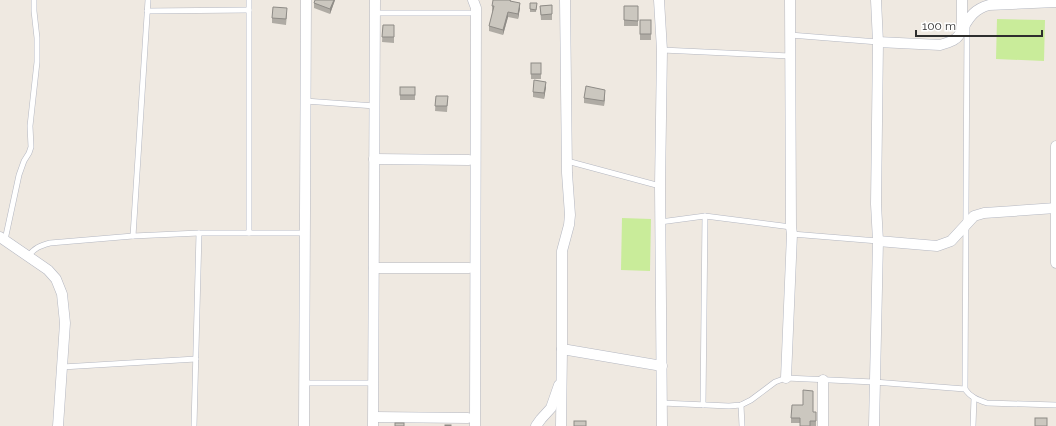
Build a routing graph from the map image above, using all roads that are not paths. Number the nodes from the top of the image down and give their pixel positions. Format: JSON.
{"nodes":[{"id":1,"x":34,"y":0,"type":"edge"},
{"id":2,"x":148,"y":0,"type":"edge"},
{"id":3,"x":250,"y":0,"type":"edge"},
{"id":4,"x":306,"y":0,"type":"edge"},
{"id":5,"x":375,"y":0,"type":"edge"},
{"id":6,"x":472,"y":0,"type":"edge"},
{"id":7,"x":565,"y":0,"type":"edge"},
{"id":8,"x":659,"y":0,"type":"edge"},
{"id":9,"x":790,"y":0,"type":"edge"},
{"id":10,"x":876,"y":0,"type":"edge"},
{"id":11,"x":962,"y":0,"type":"edge"},
{"id":12,"x":1056,"y":2,"type":"edge"},
{"id":13,"x":250,"y":10,"type":"junction"},
{"id":14,"x":147,"y":11,"type":"junction"},
{"id":15,"x":375,"y":13,"type":"junction"},
{"id":16,"x":470,"y":13,"type":"junction"},
{"id":17,"x":967,"y":20,"type":"junction"},
{"id":18,"x":962,"y":30,"type":"junction"},
{"id":19,"x":790,"y":35,"type":"junction"},
{"id":20,"x":878,"y":42,"type":"junction"},
{"id":21,"x":662,"y":50,"type":"junction"},
{"id":22,"x":790,"y":56,"type":"junction"},
{"id":23,"x":305,"y":101,"type":"junction"},
{"id":24,"x":375,"y":106,"type":"junction"},
{"id":25,"x":1056,"y":146,"type":"edge"},
{"id":26,"x":374,"y":159,"type":"junction"},
{"id":27,"x":469,"y":160,"type":"junction"},
{"id":28,"x":567,"y":161,"type":"junction"},
{"id":29,"x":660,"y":186,"type":"junction"},
{"id":30,"x":1056,"y":208,"type":"edge"},
{"id":31,"x":706,"y":216,"type":"junction"},
{"id":32,"x":660,"y":222,"type":"junction"},
{"id":33,"x":966,"y":224,"type":"junction"},
{"id":34,"x":792,"y":231,"type":"junction"},
{"id":35,"x":199,"y":233,"type":"junction"},
{"id":36,"x":249,"y":233,"type":"junction"},
{"id":37,"x":305,"y":233,"type":"junction"},
{"id":38,"x":134,"y":236,"type":"junction"},
{"id":39,"x":3,"y":238,"type":"edge"},
{"id":40,"x":878,"y":241,"type":"junction"},
{"id":41,"x":28,"y":256,"type":"junction"},
{"id":42,"x":1056,"y":264,"type":"edge"},
{"id":43,"x":374,"y":268,"type":"junction"},
{"id":44,"x":469,"y":268,"type":"junction"},
{"id":45,"x":562,"y":350,"type":"junction"},
{"id":46,"x":196,"y":359,"type":"junction"},
{"id":47,"x":662,"y":366,"type":"junction"},
{"id":48,"x":62,"y":367,"type":"junction"},
{"id":49,"x":562,"y":376,"type":"junction"},
{"id":50,"x":786,"y":378,"type":"junction"},
{"id":51,"x":822,"y":380,"type":"junction"},
{"id":52,"x":874,"y":382,"type":"junction"},
{"id":53,"x":304,"y":383,"type":"junction"},
{"id":54,"x":374,"y":383,"type":"junction"},
{"id":55,"x":965,"y":389,"type":"junction"},
{"id":56,"x":974,"y":398,"type":"junction"},
{"id":57,"x":662,"y":403,"type":"junction"},
{"id":58,"x":703,"y":405,"type":"junction"},
{"id":59,"x":742,"y":405,"type":"junction"},
{"id":60,"x":1056,"y":405,"type":"edge"},
{"id":61,"x":374,"y":421,"type":"edge"},
{"id":62,"x":470,"y":423,"type":"edge"},
{"id":63,"x":58,"y":426,"type":"edge"},
{"id":64,"x":194,"y":426,"type":"edge"},
{"id":65,"x":304,"y":426,"type":"edge"},
{"id":66,"x":536,"y":426,"type":"edge"},
{"id":67,"x":561,"y":426,"type":"edge"},
{"id":68,"x":662,"y":426,"type":"edge"},
{"id":69,"x":742,"y":426,"type":"edge"},
{"id":70,"x":823,"y":426,"type":"edge"},
{"id":71,"x":874,"y":426,"type":"edge"},
{"id":72,"x":973,"y":426,"type":"edge"}],
"edges":[{"from":1,"to":39,"type":"lane"},
{"from":2,"to":14,"type":"lane"},
{"from":3,"to":13,"type":"lane"},
{"from":4,"to":23,"type":"street"},
{"from":5,"to":15,"type":"street"},
{"from":6,"to":16,"type":"street"},
{"from":6,"to":62,"type":"street"},
{"from":7,"to":28,"type":"street"},
{"from":8,"to":21,"type":"street"},
{"from":9,"to":19,"type":"street"},
{"from":10,"to":20,"type":"street"},
{"from":11,"to":18,"type":"street"},
{"from":12,"to":17,"type":"street"},
{"from":13,"to":14,"type":"lane"},
{"from":13,"to":36,"type":"lane"},
{"from":14,"to":38,"type":"lane"},
{"from":15,"to":16,"type":"lane"},
{"from":15,"to":24,"type":"street"},
{"from":16,"to":27,"type":"street"},
{"from":17,"to":18,"type":"street"},
{"from":17,"to":33,"type":"lane"},
{"from":18,"to":20,"type":"street"},
{"from":19,"to":20,"type":"lane"},
{"from":19,"to":22,"type":"street"},
{"from":20,"to":40,"type":"street"},
{"from":21,"to":22,"type":"lane"},
{"from":21,"to":29,"type":"street"},
{"from":22,"to":34,"type":"street"},
{"from":23,"to":24,"type":"lane"},
{"from":23,"to":37,"type":"street"},
{"from":24,"to":26,"type":"street"},
{"from":25,"to":30,"type":"street"},
{"from":26,"to":27,"type":"street"},
{"from":26,"to":43,"type":"street"},
{"from":27,"to":44,"type":"street"},
{"from":28,"to":29,"type":"lane"},
{"from":28,"to":45,"type":"street"},
{"from":29,"to":32,"type":"street"},
{"from":30,"to":33,"type":"street"},
{"from":30,"to":42,"type":"street"},
{"from":31,"to":32,"type":"lane"},
{"from":31,"to":34,"type":"lane"},
{"from":31,"to":58,"type":"lane"},
{"from":32,"to":47,"type":"street"},
{"from":33,"to":40,"type":"street"},
{"from":33,"to":55,"type":"lane"},
{"from":34,"to":40,"type":"lane"},
{"from":34,"to":50,"type":"street"},
{"from":35,"to":36,"type":"lane"},
{"from":35,"to":38,"type":"lane"},
{"from":35,"to":46,"type":"lane"},
{"from":36,"to":37,"type":"lane"},
{"from":37,"to":53,"type":"street"},
{"from":38,"to":41,"type":"lane"},
{"from":39,"to":41,"type":"street"},
{"from":40,"to":52,"type":"street"},
{"from":41,"to":48,"type":"street"},
{"from":43,"to":44,"type":"street"},
{"from":43,"to":54,"type":"street"},
{"from":44,"to":62,"type":"street"},
{"from":45,"to":47,"type":"street"},
{"from":45,"to":49,"type":"street"},
{"from":46,"to":48,"type":"lane"},
{"from":46,"to":64,"type":"lane"},
{"from":47,"to":57,"type":"street"},
{"from":48,"to":63,"type":"street"},
{"from":49,"to":66,"type":"street"},
{"from":49,"to":67,"type":"street"},
{"from":50,"to":51,"type":"lane"},
{"from":50,"to":59,"type":"lane"},
{"from":51,"to":52,"type":"lane"},
{"from":51,"to":70,"type":"street"},
{"from":52,"to":55,"type":"lane"},
{"from":52,"to":71,"type":"street"},
{"from":53,"to":54,"type":"lane"},
{"from":53,"to":65,"type":"street"},
{"from":54,"to":61,"type":"street"},
{"from":55,"to":56,"type":"lane"},
{"from":56,"to":60,"type":"lane"},
{"from":56,"to":72,"type":"lane"},
{"from":57,"to":58,"type":"lane"},
{"from":57,"to":68,"type":"street"},
{"from":58,"to":59,"type":"lane"},
{"from":59,"to":69,"type":"lane"},
{"from":61,"to":62,"type":"street"}]}
